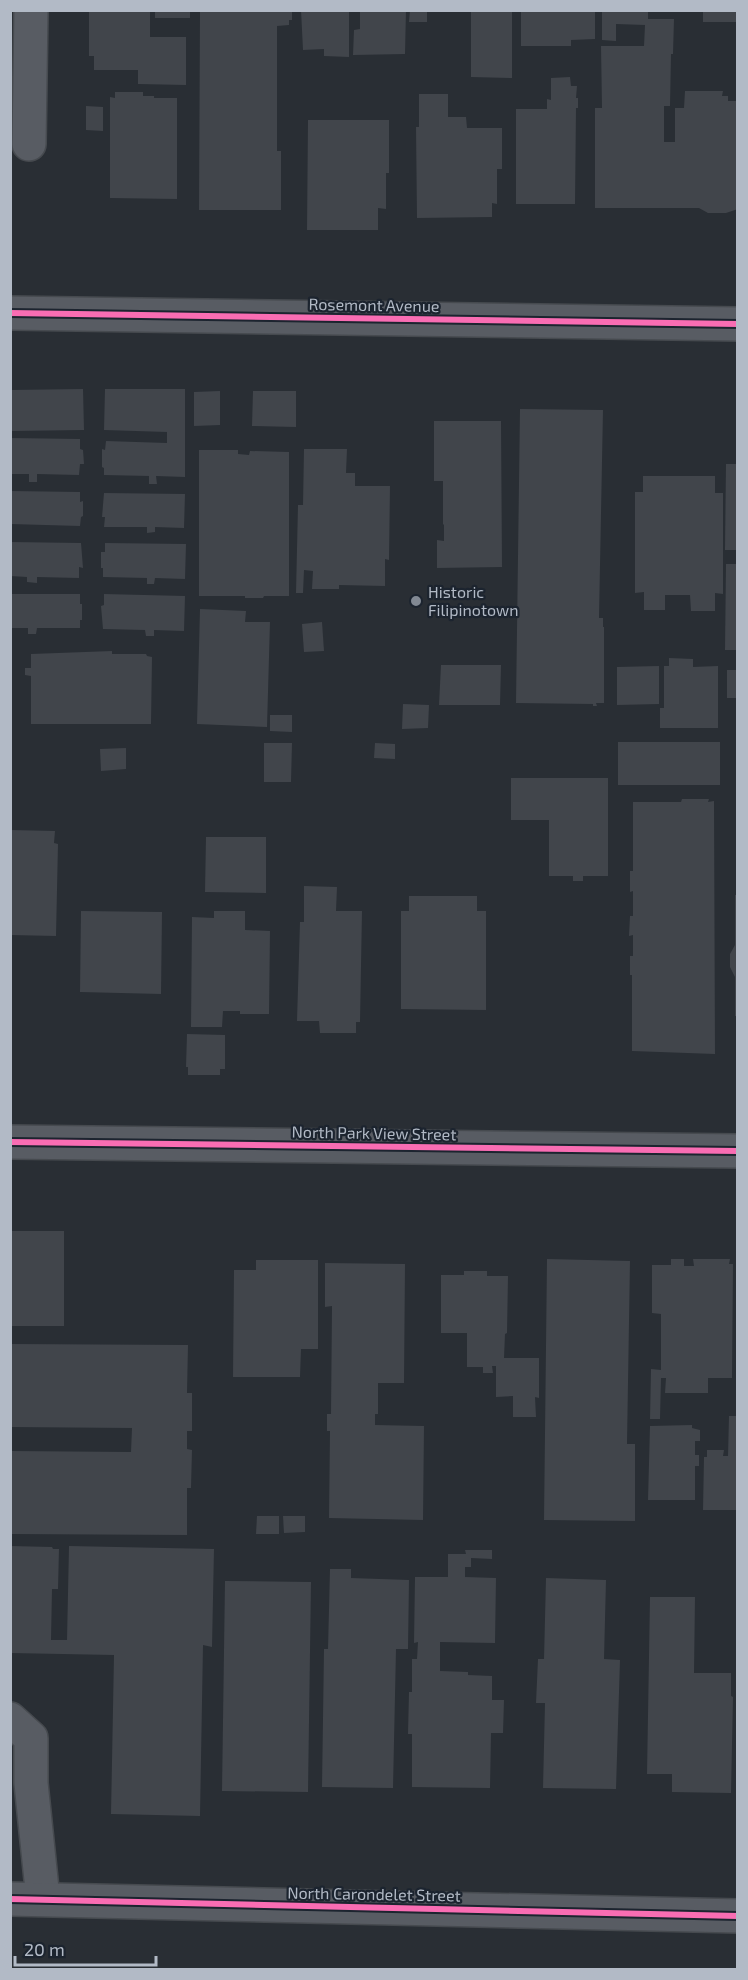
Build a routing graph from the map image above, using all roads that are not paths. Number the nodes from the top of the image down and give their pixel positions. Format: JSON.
{"nodes":[{"id":1,"x":31,"y":10,"type":"edge"},
{"id":2,"x":29,"y":144,"type":"dead end"},
{"id":3,"x":10,"y":313,"type":"edge"},
{"id":4,"x":738,"y":324,"type":"edge"},
{"id":5,"x":10,"y":1142,"type":"edge"},
{"id":6,"x":738,"y":1151,"type":"edge"},
{"id":7,"x":10,"y":1719,"type":"edge"},
{"id":8,"x":10,"y":1899,"type":"edge"},
{"id":9,"x":43,"y":1899,"type":"junction"},
{"id":10,"x":738,"y":1916,"type":"edge"}],
"edges":[{"from":1,"to":2,"type":"street"},
{"from":3,"to":4,"type":"street","name":"Rosemont Avenue"},
{"from":5,"to":6,"type":"street","name":"North Park View Street"},
{"from":7,"to":9,"type":"street"},
{"from":8,"to":9,"type":"street","name":"North Carondelet Street"},
{"from":9,"to":10,"type":"street","name":"North Carondelet Street"}]}
